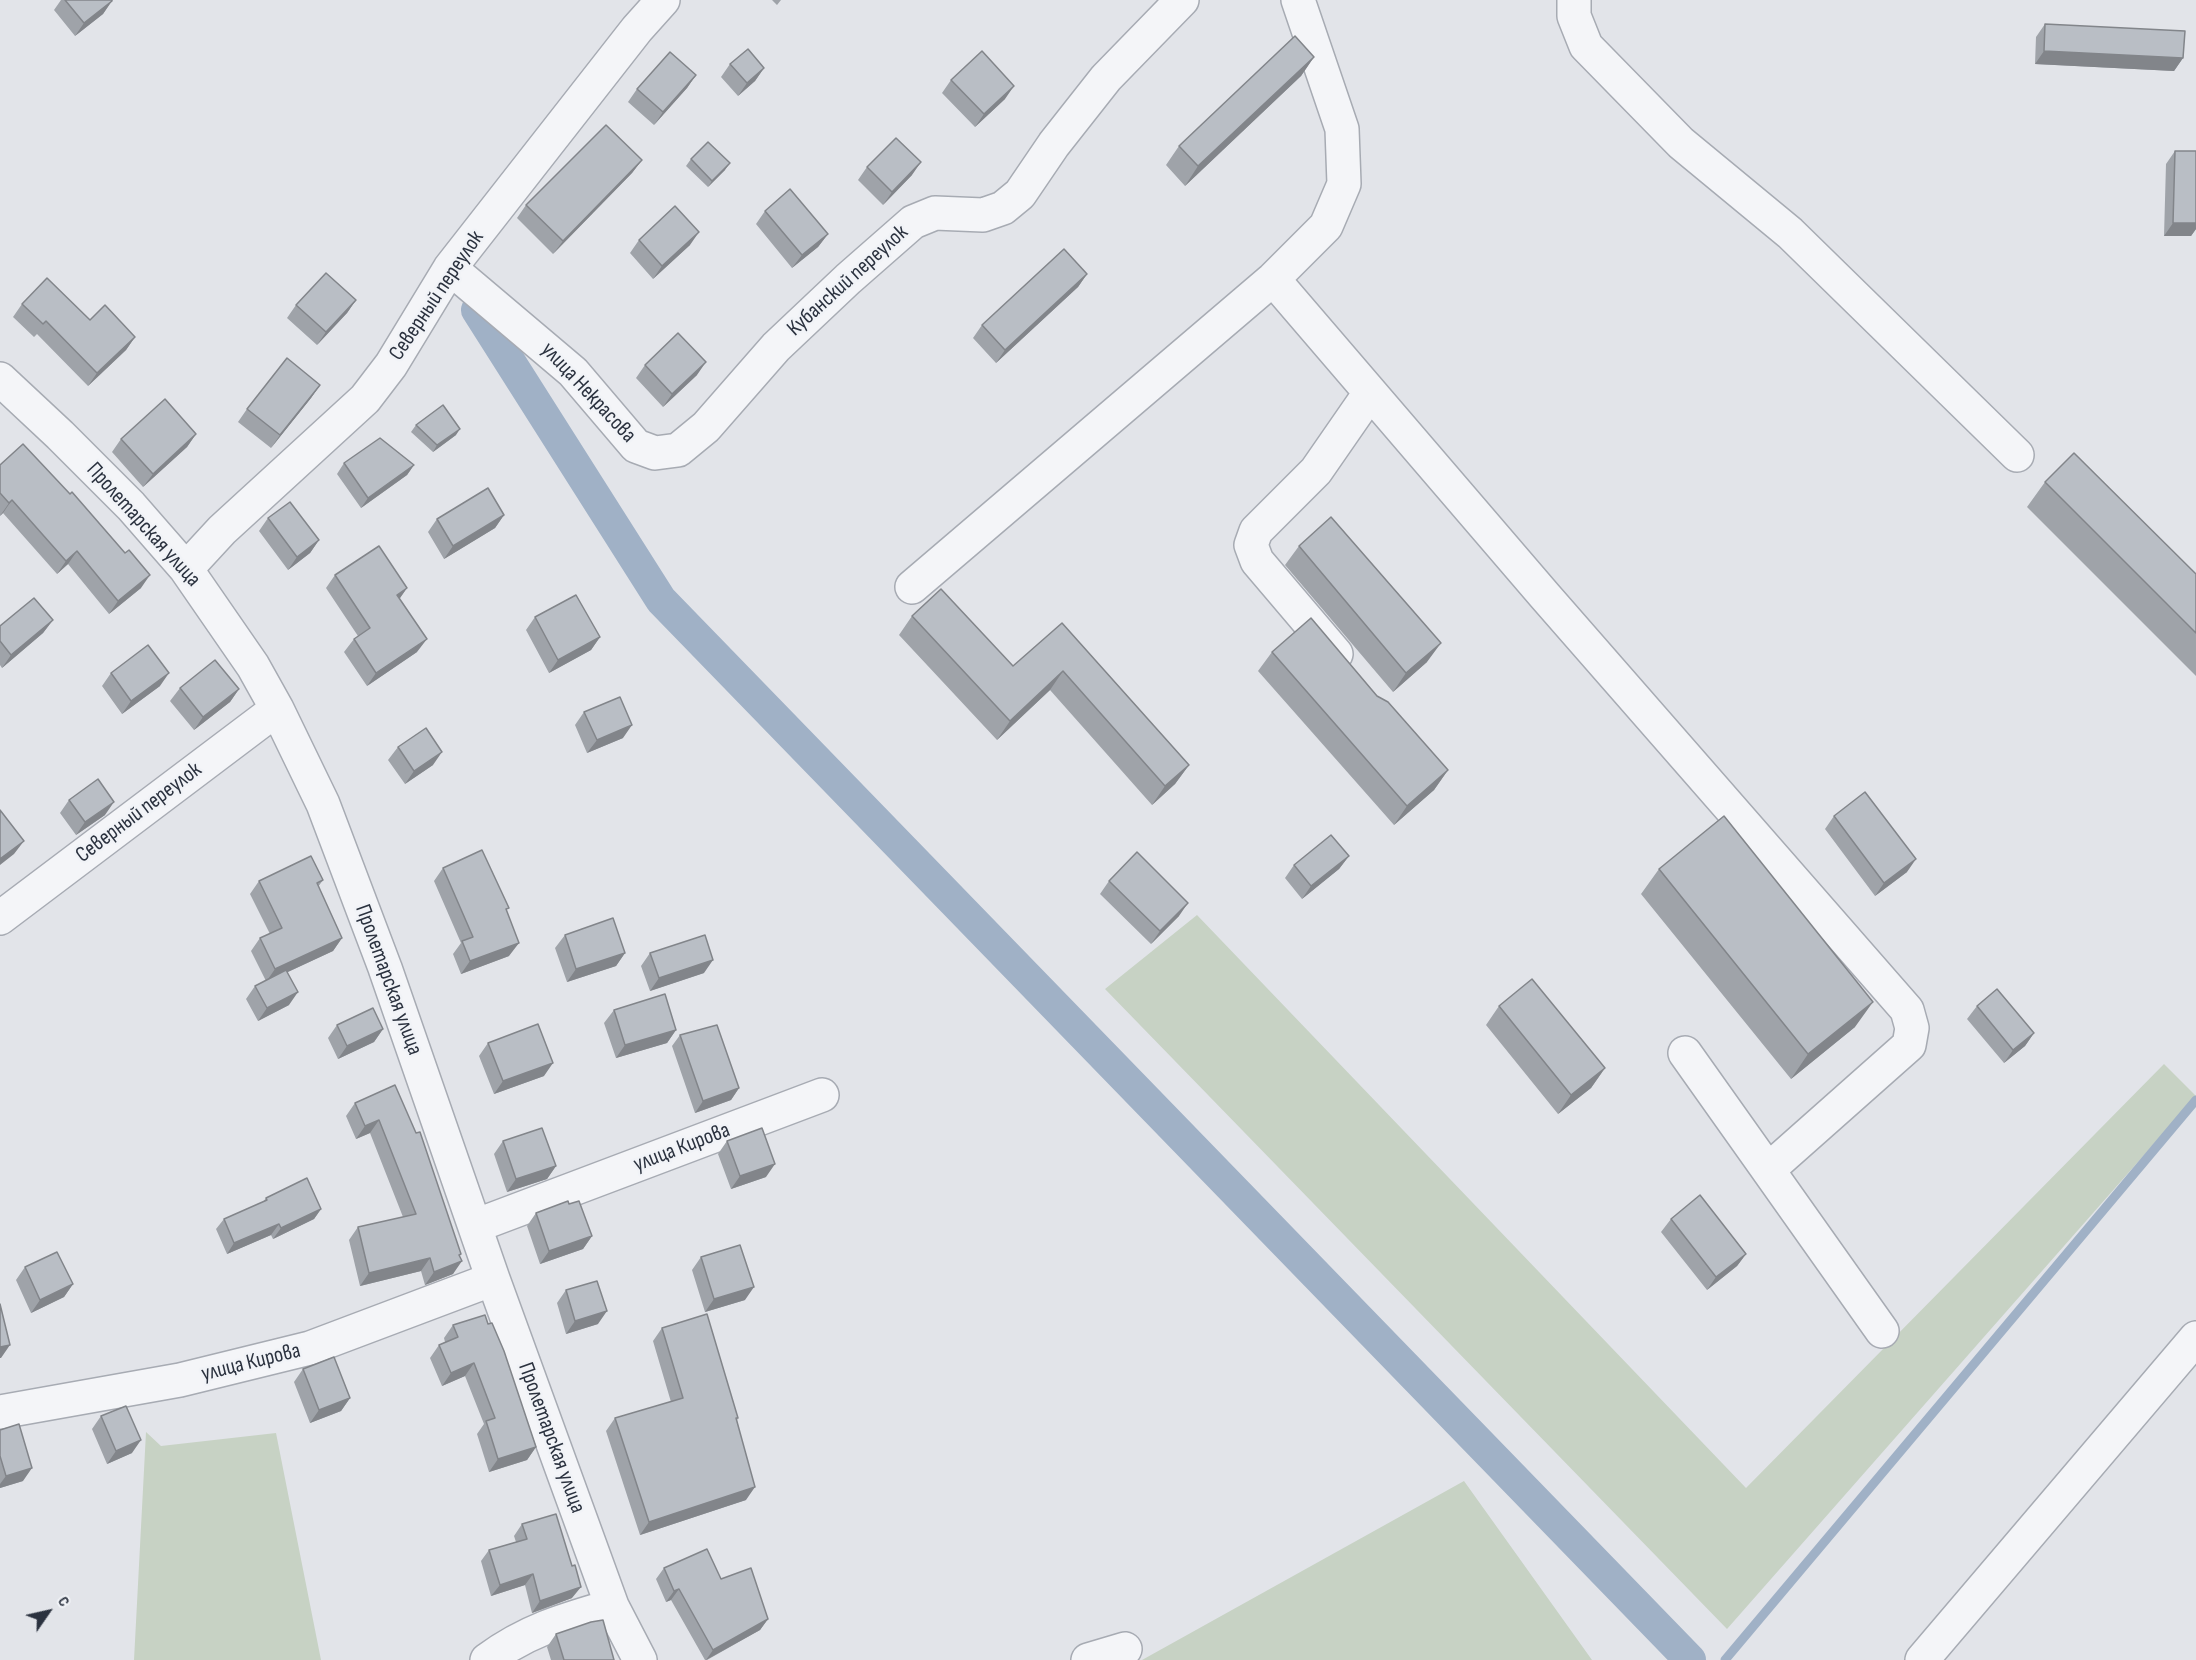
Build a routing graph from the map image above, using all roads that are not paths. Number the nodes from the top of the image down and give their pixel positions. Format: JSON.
{"nodes":[{"id":1,"x":663,"y":0,"type":"edge"},
{"id":2,"x":1182,"y":0,"type":"edge"},
{"id":3,"x":1298,"y":0,"type":"edge"},
{"id":4,"x":1574,"y":0,"type":"edge"},
{"id":5,"x":450,"y":267,"type":"junction"},
{"id":6,"x":1273,"y":279,"type":"junction"},
{"id":7,"x":0,"y":379,"type":"edge"},
{"id":8,"x":1370,"y":393,"type":"junction"},
{"id":9,"x":678,"y":450,"type":"joint"},
{"id":10,"x":2017,"y":455,"type":"dead end"},
{"id":11,"x":186,"y":569,"type":"junction"},
{"id":12,"x":912,"y":587,"type":"dead end"},
{"id":13,"x":1356,"y":676,"type":"edge"},
{"id":14,"x":277,"y":709,"type":"junction"},
{"id":15,"x":0,"y":918,"type":"edge"},
{"id":16,"x":1685,"y":1053,"type":"dead end"},
{"id":17,"x":822,"y":1095,"type":"dead end"},
{"id":18,"x":1768,"y":1170,"type":"junction"},
{"id":19,"x":475,"y":1226,"type":"junction"},
{"id":20,"x":493,"y":1279,"type":"junction"},
{"id":21,"x":1882,"y":1331,"type":"dead end"},
{"id":22,"x":2196,"y":1338,"type":"edge"},
{"id":23,"x":0,"y":1412,"type":"edge"},
{"id":24,"x":612,"y":1606,"type":"junction"},
{"id":25,"x":1125,"y":1649,"type":"dead end"},
{"id":26,"x":487,"y":1660,"type":"edge"},
{"id":27,"x":640,"y":1660,"type":"edge"},
{"id":28,"x":1088,"y":1660,"type":"edge"},
{"id":29,"x":1922,"y":1660,"type":"edge"}],
"edges":[{"from":1,"to":5,"type":"street","name":"Северный переулок"},
{"from":2,"to":9,"type":"street","name":"Кубанский переулок"},
{"from":3,"to":6,"type":"street"},
{"from":4,"to":10,"type":"street"},
{"from":5,"to":9,"type":"street","name":"улица Некрасова"},
{"from":5,"to":11,"type":"street","name":"Северный переулок"},
{"from":6,"to":8,"type":"street"},
{"from":6,"to":12,"type":"street"},
{"from":7,"to":11,"type":"street","name":"Пролетарская улица"},
{"from":8,"to":13,"type":"street"},
{"from":8,"to":18,"type":"street"},
{"from":11,"to":14,"type":"street","name":"Пролетарская улица"},
{"from":14,"to":15,"type":"street","name":"Северный переулок"},
{"from":14,"to":19,"type":"street","name":"Пролетарская улица"},
{"from":16,"to":18,"type":"street"},
{"from":17,"to":19,"type":"street","name":"улица Кирова"},
{"from":18,"to":21,"type":"street"},
{"from":19,"to":20,"type":"street","name":"Пролетарская улица"},
{"from":20,"to":23,"type":"street","name":"улица Кирова"},
{"from":20,"to":24,"type":"street","name":"Пролетарская улица"},
{"from":22,"to":29,"type":"street"},
{"from":24,"to":26,"type":"street"},
{"from":24,"to":27,"type":"street","name":"Пролетарская улица"},
{"from":25,"to":28,"type":"street"}]}
